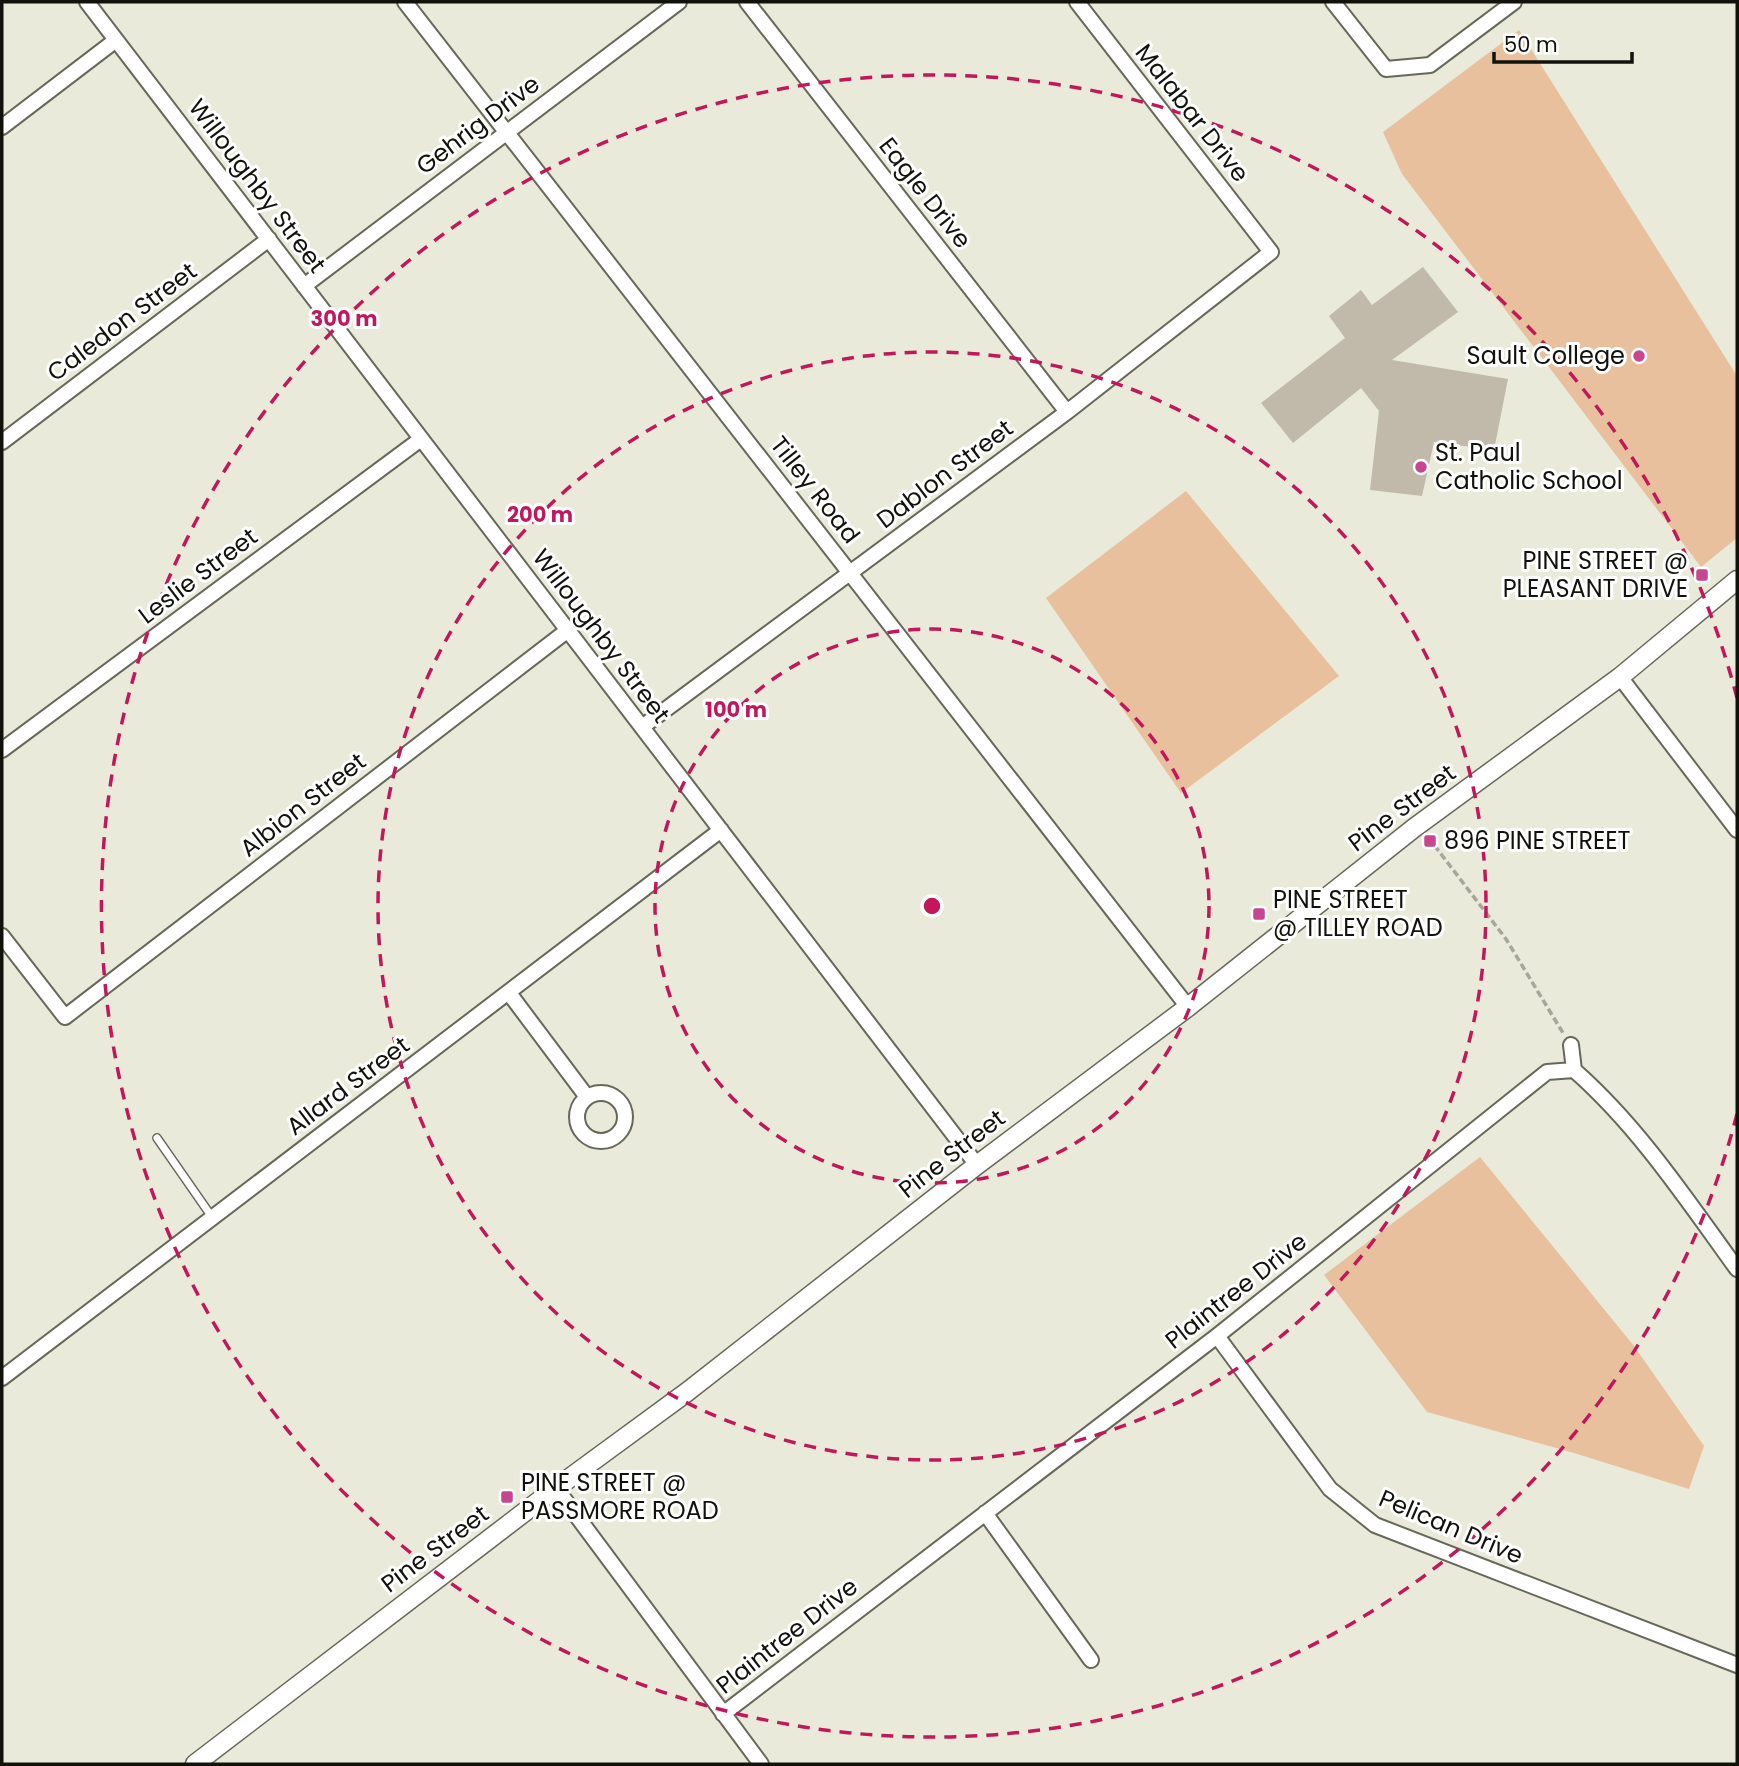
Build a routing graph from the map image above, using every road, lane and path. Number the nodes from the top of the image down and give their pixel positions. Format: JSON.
{"nodes":[{"id":1,"x":87,"y":2,"type":"edge"},
{"id":2,"x":405,"y":2,"type":"edge"},
{"id":3,"x":679,"y":2,"type":"edge"},
{"id":4,"x":747,"y":2,"type":"edge"},
{"id":5,"x":1077,"y":2,"type":"edge"},
{"id":6,"x":1334,"y":2,"type":"edge"},
{"id":7,"x":1514,"y":2,"type":"edge"},
{"id":8,"x":116,"y":40,"type":"junction"},
{"id":9,"x":2,"y":127,"type":"edge"},
{"id":10,"x":508,"y":131,"type":"junction"},
{"id":11,"x":269,"y":239,"type":"junction"},
{"id":12,"x":1271,"y":252,"type":"joint"},
{"id":13,"x":304,"y":286,"type":"junction"},
{"id":14,"x":1067,"y":412,"type":"junction"},
{"id":15,"x":421,"y":439,"type":"junction"},
{"id":16,"x":2,"y":442,"type":"edge"},
{"id":17,"x":850,"y":573,"type":"junction"},
{"id":18,"x":1737,"y":580,"type":"edge"},
{"id":19,"x":568,"y":630,"type":"junction"},
{"id":20,"x":1620,"y":677,"type":"junction"},
{"id":21,"x":642,"y":727,"type":"junction"},
{"id":22,"x":2,"y":750,"type":"edge"},
{"id":23,"x":1419,"y":825,"type":"junction"},
{"id":24,"x":721,"y":830,"type":"junction"},
{"id":25,"x":1737,"y":830,"type":"edge"},
{"id":26,"x":2,"y":936,"type":"edge"},
{"id":27,"x":509,"y":993,"type":"junction"},
{"id":28,"x":1188,"y":1007,"type":"junction"},
{"id":29,"x":1571,"y":1045,"type":"joint"},
{"id":30,"x":1574,"y":1070,"type":"junction"},
{"id":31,"x":587,"y":1097,"type":"dead end"},
{"id":32,"x":157,"y":1138,"type":"dead end"},
{"id":33,"x":977,"y":1165,"type":"junction"},
{"id":34,"x":213,"y":1218,"type":"junction"},
{"id":35,"x":1737,"y":1269,"type":"edge"},
{"id":36,"x":1217,"y":1336,"type":"junction"},
{"id":37,"x":2,"y":1378,"type":"edge"},
{"id":38,"x":556,"y":1488,"type":"junction"},
{"id":39,"x":985,"y":1513,"type":"junction"},
{"id":40,"x":1091,"y":1660,"type":"dead end"},
{"id":41,"x":1737,"y":1665,"type":"edge"},
{"id":42,"x":723,"y":1714,"type":"junction"},
{"id":43,"x":195,"y":1764,"type":"edge"},
{"id":44,"x":761,"y":1764,"type":"edge"}],
"edges":[{"from":1,"to":8,"type":"street","name":"Willoughby Street"},
{"from":2,"to":10,"type":"street","name":"Tilley Road"},
{"from":3,"to":10,"type":"street","name":"Gehrig Drive"},
{"from":4,"to":14,"type":"street","name":"Eagle Drive"},
{"from":5,"to":12,"type":"street","name":"Malabar Drive"},
{"from":6,"to":7,"type":"street"},
{"from":8,"to":9,"type":"street"},
{"from":8,"to":11,"type":"street","name":"Willoughby Street"},
{"from":10,"to":13,"type":"street","name":"Gehrig Drive"},
{"from":10,"to":17,"type":"street","name":"Tilley Road"},
{"from":11,"to":13,"type":"street","name":"Willoughby Street"},
{"from":11,"to":16,"type":"street","name":"Caledon Street"},
{"from":12,"to":14,"type":"street","name":"Dablon Street"},
{"from":13,"to":15,"type":"street","name":"Willoughby Street"},
{"from":14,"to":17,"type":"street","name":"Dablon Street"},
{"from":15,"to":19,"type":"street","name":"Willoughby Street"},
{"from":15,"to":22,"type":"street","name":"Leslie Street"},
{"from":17,"to":21,"type":"street","name":"Dablon Street"},
{"from":17,"to":28,"type":"street","name":"Tilley Road"},
{"from":18,"to":20,"type":"street","name":"Pine Street"},
{"from":19,"to":21,"type":"street","name":"Willoughby Street"},
{"from":19,"to":26,"type":"street","name":"Albion Street"},
{"from":20,"to":23,"type":"street","name":"Pine Street"},
{"from":20,"to":25,"type":"street"},
{"from":21,"to":24,"type":"street","name":"Willoughby Street"},
{"from":23,"to":28,"type":"street","name":"Pine Street"},
{"from":23,"to":29,"type":"path"},
{"from":24,"to":27,"type":"street","name":"Allard Street"},
{"from":24,"to":33,"type":"street","name":"Willoughby Street"},
{"from":27,"to":31,"type":"street"},
{"from":27,"to":34,"type":"street","name":"Allard Street"},
{"from":28,"to":33,"type":"street","name":"Pine Street"},
{"from":29,"to":30,"type":"street"},
{"from":30,"to":35,"type":"street"},
{"from":30,"to":36,"type":"street","name":"Plaintree Drive"},
{"from":32,"to":34,"type":"lane"},
{"from":33,"to":38,"type":"street","name":"Pine Street"},
{"from":34,"to":37,"type":"street","name":"Allard Street"},
{"from":36,"to":39,"type":"street","name":"Plaintree Drive"},
{"from":36,"to":41,"type":"street","name":"Pelican Drive"},
{"from":38,"to":42,"type":"street"},
{"from":38,"to":43,"type":"street","name":"Pine Street"},
{"from":39,"to":40,"type":"street"},
{"from":39,"to":42,"type":"street","name":"Plaintree Drive"},
{"from":42,"to":44,"type":"street"}]}
